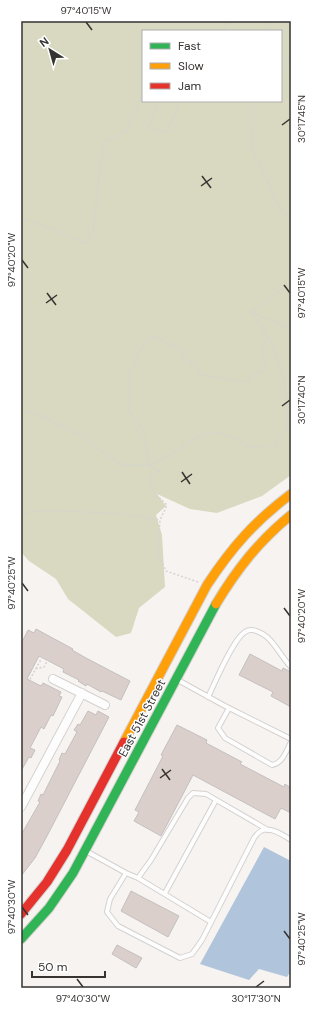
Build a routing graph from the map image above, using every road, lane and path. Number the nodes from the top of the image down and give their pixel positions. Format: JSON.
{"nodes":[{"id":1,"x":233,"y":21,"type":"edge"},
{"id":2,"x":223,"y":30,"type":"edge"},
{"id":3,"x":291,"y":60,"type":"edge"},
{"id":4,"x":282,"y":66,"type":"edge"},
{"id":5,"x":142,"y":95,"type":"edge"},
{"id":6,"x":158,"y":102,"type":"edge"},
{"id":7,"x":180,"y":102,"type":"edge"},
{"id":8,"x":252,"y":102,"type":"edge"},
{"id":9,"x":21,"y":217,"type":"edge"},
{"id":10,"x":291,"y":220,"type":"edge"},
{"id":11,"x":291,"y":283,"type":"edge"},
{"id":12,"x":251,"y":312,"type":"junction"},
{"id":13,"x":291,"y":329,"type":"edge"},
{"id":14,"x":269,"y":338,"type":"junction"},
{"id":15,"x":21,"y":411,"type":"edge"},
{"id":16,"x":149,"y":466,"type":"junction"},
{"id":17,"x":291,"y":494,"type":"edge"},
{"id":18,"x":21,"y":513,"type":"edge"},
{"id":19,"x":291,"y":515,"type":"edge"},
{"id":20,"x":160,"y":520,"type":"junction"},
{"id":21,"x":207,"y":585,"type":"junction"},
{"id":22,"x":291,"y":667,"type":"edge"},
{"id":23,"x":35,"y":670,"type":"junction"},
{"id":24,"x":162,"y":671,"type":"junction"},
{"id":25,"x":53,"y":679,"type":"dead end"},
{"id":26,"x":176,"y":679,"type":"junction"},
{"id":27,"x":82,"y":693,"type":"junction"},
{"id":28,"x":208,"y":697,"type":"junction"},
{"id":29,"x":105,"y":705,"type":"dead end"},
{"id":30,"x":229,"y":708,"type":"junction"},
{"id":31,"x":21,"y":712,"type":"edge"},
{"id":32,"x":291,"y":741,"type":"edge"},
{"id":33,"x":216,"y":800,"type":"junction"},
{"id":34,"x":21,"y":807,"type":"edge"},
{"id":35,"x":268,"y":830,"type":"junction"},
{"id":36,"x":291,"y":840,"type":"edge"},
{"id":37,"x":86,"y":851,"type":"junction"},
{"id":38,"x":126,"y":873,"type":"junction"},
{"id":39,"x":138,"y":878,"type":"junction"},
{"id":40,"x":165,"y":893,"type":"junction"},
{"id":41,"x":21,"y":914,"type":"edge"},
{"id":42,"x":211,"y":922,"type":"junction"},
{"id":43,"x":23,"y":933,"type":"edge"}],
"edges":[{"from":1,"to":2,"type":"path"},
{"from":3,"to":4,"type":"path"},
{"from":5,"to":9,"type":"path"},
{"from":6,"to":7,"type":"path"},
{"from":8,"to":10,"type":"path"},
{"from":11,"to":12,"type":"path"},
{"from":12,"to":13,"type":"path"},
{"from":12,"to":14,"type":"path"},
{"from":14,"to":16,"type":"path"},
{"from":14,"to":16,"type":"path"},
{"from":15,"to":16,"type":"path"},
{"from":16,"to":20,"type":"path"},
{"from":17,"to":21,"type":"street","name":"East 51st Street"},
{"from":18,"to":20,"type":"path"},
{"from":19,"to":26,"type":"street","name":"East 51st Street"},
{"from":20,"to":21,"type":"path"},
{"from":21,"to":24,"type":"street","name":"East 51st Street"},
{"from":22,"to":28,"type":"lane"},
{"from":23,"to":23,"type":"path"},
{"from":23,"to":31,"type":"path"},
{"from":24,"to":26,"type":"street"},
{"from":24,"to":41,"type":"street","name":"East 51st Street"},
{"from":25,"to":27,"type":"street"},
{"from":26,"to":28,"type":"lane"},
{"from":26,"to":37,"type":"street","name":"East 51st Street"},
{"from":27,"to":29,"type":"street"},
{"from":27,"to":34,"type":"street"},
{"from":28,"to":30,"type":"lane"},
{"from":30,"to":32,"type":"lane"},
{"from":30,"to":32,"type":"lane"},
{"from":33,"to":35,"type":"lane"},
{"from":33,"to":39,"type":"lane"},
{"from":33,"to":40,"type":"lane"},
{"from":35,"to":36,"type":"lane"},
{"from":35,"to":42,"type":"lane"},
{"from":37,"to":38,"type":"lane"},
{"from":37,"to":43,"type":"street","name":"East 51st Street"},
{"from":38,"to":39,"type":"lane"},
{"from":38,"to":42,"type":"lane"},
{"from":39,"to":40,"type":"lane"},
{"from":40,"to":42,"type":"lane"}]}
